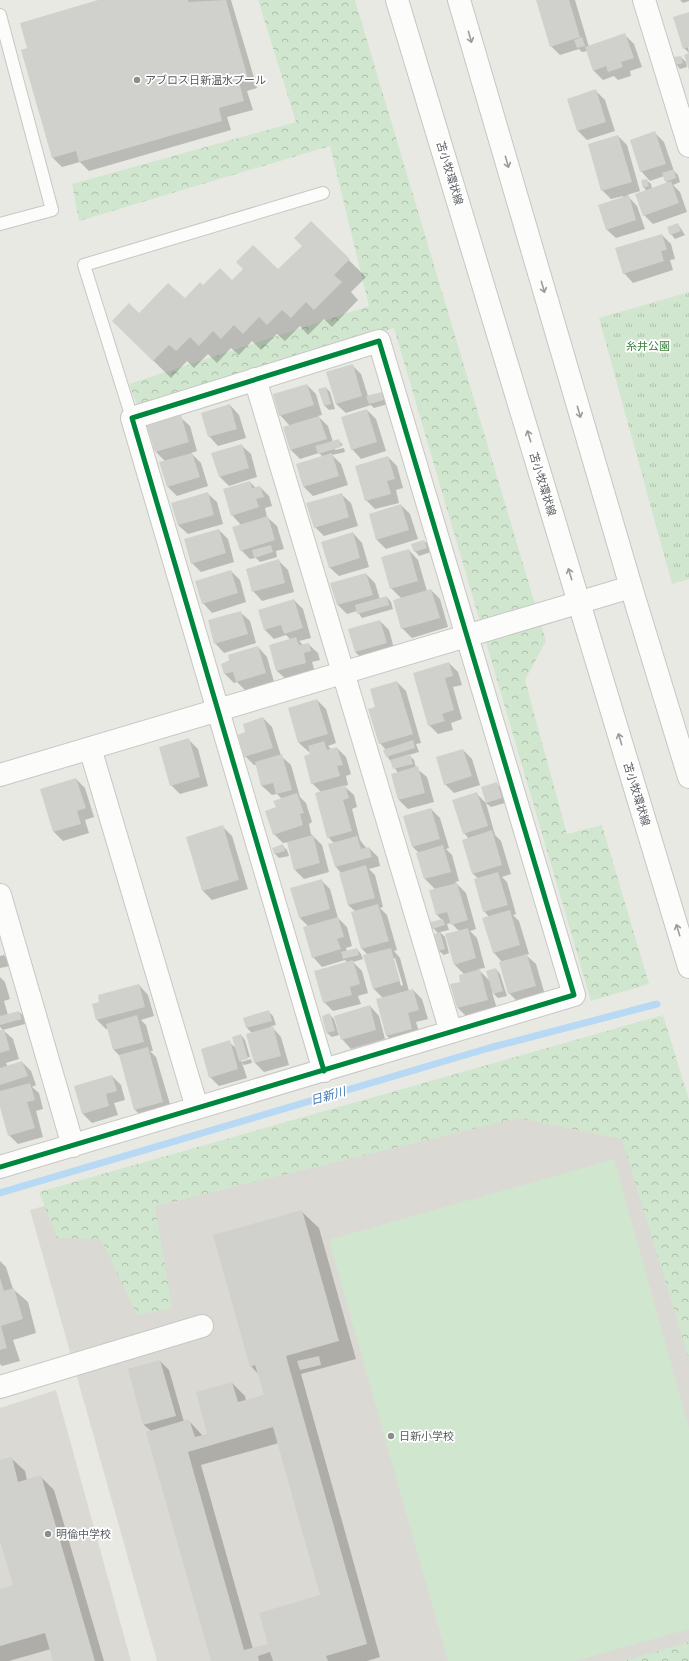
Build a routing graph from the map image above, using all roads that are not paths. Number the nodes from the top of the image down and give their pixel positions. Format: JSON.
{"nodes":[{"id":1,"x":397,"y":0,"type":"edge"},
{"id":2,"x":459,"y":0,"type":"edge"},
{"id":3,"x":644,"y":0,"type":"edge"},
{"id":4,"x":0,"y":15,"type":"edge"},
{"id":5,"x":689,"y":146,"type":"edge"},
{"id":6,"x":323,"y":193,"type":"dead end"},
{"id":7,"x":0,"y":222,"type":"edge"},
{"id":8,"x":255,"y":379,"type":"junction"},
{"id":9,"x":132,"y":418,"type":"junction"},
{"id":10,"x":631,"y":587,"type":"junction"},
{"id":11,"x":579,"y":602,"type":"junction"},
{"id":12,"x":466,"y":636,"type":"junction"},
{"id":13,"x":344,"y":673,"type":"junction"},
{"id":14,"x":217,"y":710,"type":"junction"},
{"id":15,"x":90,"y":748,"type":"junction"},
{"id":16,"x":0,"y":775,"type":"edge"},
{"id":17,"x":689,"y":777,"type":"edge"},
{"id":18,"x":0,"y":895,"type":"edge"},
{"id":19,"x":688,"y":961,"type":"edge"},
{"id":20,"x":451,"y":1032,"type":"junction"},
{"id":21,"x":324,"y":1071,"type":"junction"},
{"id":22,"x":197,"y":1108,"type":"junction"},
{"id":23,"x":73,"y":1146,"type":"junction"},
{"id":24,"x":0,"y":1167,"type":"edge"},
{"id":25,"x":202,"y":1326,"type":"dead end"},
{"id":26,"x":0,"y":1387,"type":"edge"}],
"edges":[{"from":11,"to":1,"type":"street","name":"苫小牧環状線","one_way":true},
{"from":2,"to":10,"type":"street","one_way":true},
{"from":3,"to":5,"type":"street"},
{"from":4,"to":7,"type":"lane"},
{"from":6,"to":9,"type":"lane"},
{"from":8,"to":9,"type":"street"},
{"from":8,"to":12,"type":"street"},
{"from":8,"to":13,"type":"street"},
{"from":9,"to":14,"type":"street"},
{"from":10,"to":11,"type":"street"},
{"from":10,"to":17,"type":"street"},
{"from":11,"to":12,"type":"street"},
{"from":19,"to":11,"type":"street","name":"苫小牧環状線","one_way":true},
{"from":12,"to":13,"type":"street"},
{"from":12,"to":20,"type":"street"},
{"from":13,"to":14,"type":"street"},
{"from":13,"to":20,"type":"street"},
{"from":14,"to":15,"type":"street"},
{"from":14,"to":21,"type":"street"},
{"from":15,"to":16,"type":"street"},
{"from":15,"to":22,"type":"street"},
{"from":18,"to":23,"type":"street"},
{"from":20,"to":21,"type":"street"},
{"from":21,"to":22,"type":"street"},
{"from":22,"to":23,"type":"street"},
{"from":23,"to":24,"type":"street"},
{"from":25,"to":26,"type":"street"}]}
